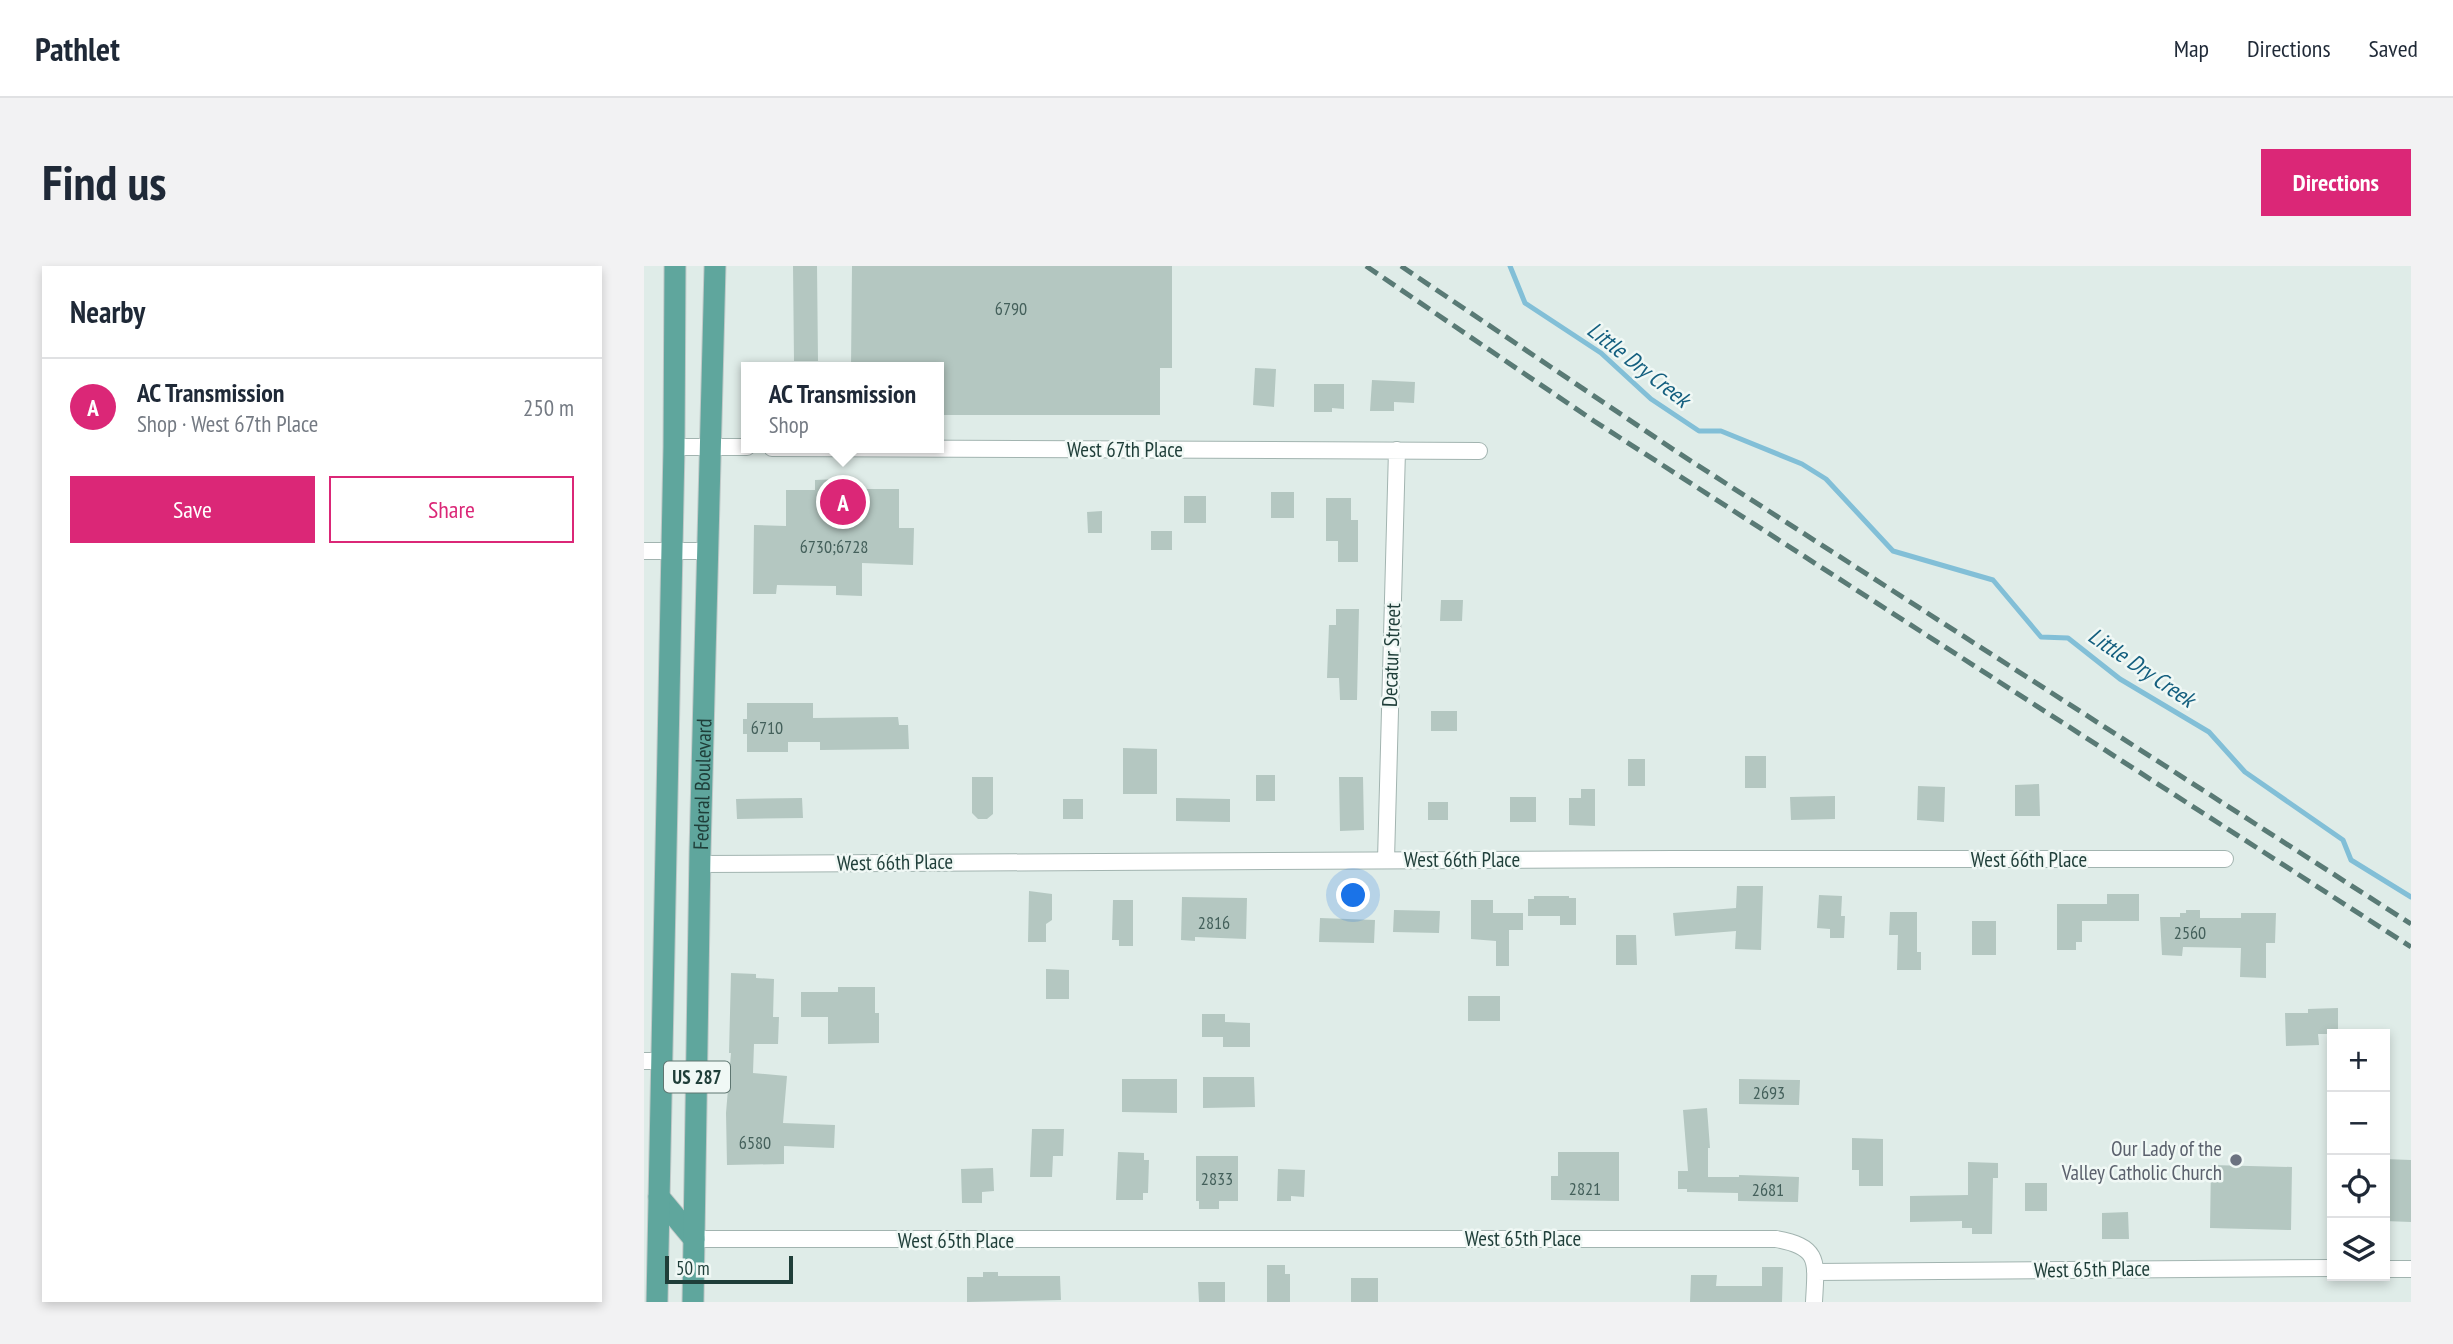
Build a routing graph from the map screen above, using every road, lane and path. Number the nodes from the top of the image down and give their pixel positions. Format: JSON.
{"nodes":[{"id":1,"x":675,"y":266,"type":"edge"},
{"id":2,"x":715,"y":266,"type":"edge"},
{"id":3,"x":674,"y":447,"type":"junction"},
{"id":4,"x":710,"y":447,"type":"junction"},
{"id":5,"x":741,"y":447,"type":"edge"},
{"id":6,"x":944,"y":449,"type":"edge"},
{"id":7,"x":1397,"y":450,"type":"junction"},
{"id":8,"x":1479,"y":451,"type":"dead end"},
{"id":9,"x":644,"y":551,"type":"edge"},
{"id":10,"x":670,"y":551,"type":"junction"},
{"id":11,"x":708,"y":551,"type":"junction"},
{"id":12,"x":2225,"y":859,"type":"dead end"},
{"id":13,"x":1386,"y":860,"type":"junction"},
{"id":14,"x":700,"y":864,"type":"junction"},
{"id":15,"x":652,"y":1061,"type":"edge"},
{"id":16,"x":659,"y":1197,"type":"junction"},
{"id":17,"x":694,"y":1239,"type":"junction"},
{"id":18,"x":2327,"y":1268,"type":"edge"},
{"id":19,"x":2390,"y":1269,"type":"edge"},
{"id":20,"x":2411,"y":1269,"type":"edge"},
{"id":21,"x":1815,"y":1272,"type":"junction"},
{"id":22,"x":657,"y":1302,"type":"edge"},
{"id":23,"x":693,"y":1302,"type":"edge"},
{"id":24,"x":1814,"y":1302,"type":"edge"}],
"edges":[{"from":1,"to":3,"type":"main road","name":"Federal Boulevard","number":"US 287"},
{"from":2,"to":4,"type":"main road","name":"Federal Boulevard","number":"US 287"},
{"from":3,"to":4,"type":"street"},
{"from":3,"to":10,"type":"main road","name":"Federal Boulevard","number":"US 287"},
{"from":4,"to":5,"type":"street"},
{"from":4,"to":11,"type":"main road","name":"Federal Boulevard","number":"US 287"},
{"from":6,"to":7,"type":"street","name":"West 67th Place"},
{"from":7,"to":8,"type":"street","name":"West 67th Place"},
{"from":7,"to":13,"type":"street","name":"Decatur Street"},
{"from":9,"to":10,"type":"street"},
{"from":10,"to":11,"type":"street"},
{"from":10,"to":15,"type":"main road","name":"Federal Boulevard","number":"US 287"},
{"from":11,"to":14,"type":"main road","name":"Federal Boulevard","number":"US 287"},
{"from":12,"to":13,"type":"street","name":"West 66th Place"},
{"from":13,"to":14,"type":"street","name":"West 66th Place"},
{"from":14,"to":17,"type":"main road","name":"Federal Boulevard","number":"US 287"},
{"from":15,"to":16,"type":"main road","name":"Federal Boulevard","number":"US 287"},
{"from":16,"to":17,"type":"main road"},
{"from":16,"to":22,"type":"main road","name":"Federal Boulevard","number":"US 287"},
{"from":17,"to":21,"type":"street","name":"West 65th Place"},
{"from":17,"to":23,"type":"main road","name":"Federal Boulevard","number":"US 287"},
{"from":18,"to":21,"type":"street","name":"West 65th Place"},
{"from":19,"to":20,"type":"street"},
{"from":21,"to":24,"type":"street"}]}
